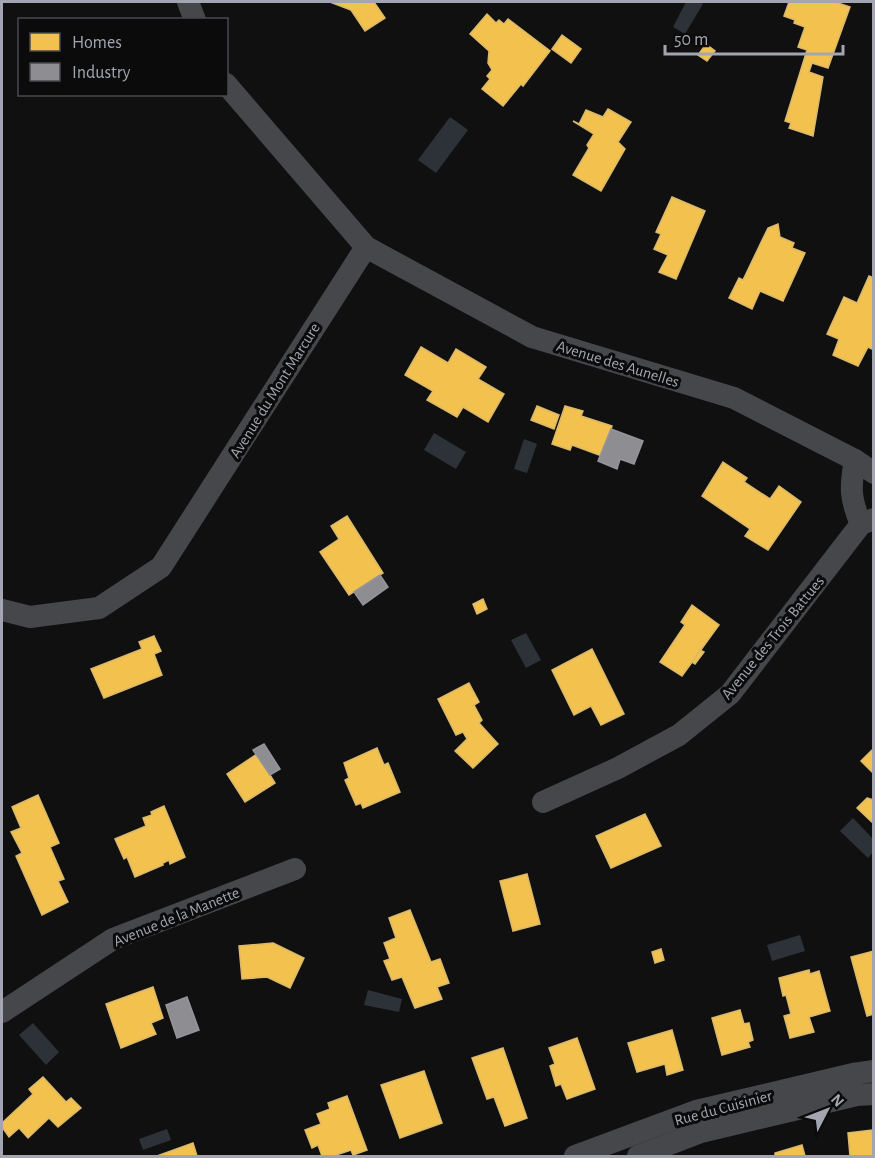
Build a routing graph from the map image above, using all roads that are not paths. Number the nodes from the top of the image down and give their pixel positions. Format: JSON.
{"nodes":[{"id":1,"x":188,"y":2,"type":"edge"},
{"id":2,"x":194,"y":18,"type":"edge"},
{"id":3,"x":228,"y":86,"type":"edge"},
{"id":4,"x":366,"y":247,"type":"junction"},
{"id":5,"x":864,"y":467,"type":"edge"},
{"id":6,"x":867,"y":521,"type":"edge"},
{"id":7,"x":2,"y":610,"type":"edge"},
{"id":8,"x":543,"y":802,"type":"dead end"},
{"id":9,"x":295,"y":869,"type":"dead end"},
{"id":10,"x":2,"y":1012,"type":"edge"},
{"id":11,"x":873,"y":1071,"type":"edge"},
{"id":12,"x":873,"y":1094,"type":"edge"},
{"id":13,"x":575,"y":1156,"type":"edge"},
{"id":14,"x":638,"y":1156,"type":"edge"}],
"edges":[{"from":1,"to":2,"type":"street"},
{"from":3,"to":4,"type":"street"},
{"from":4,"to":5,"type":"street","name":"Avenue des Aunelles"},
{"from":4,"to":7,"type":"street","name":"Avenue du Mont Marcure"},
{"from":5,"to":6,"type":"street","name":"Avenue des Trois Battues"},
{"from":6,"to":8,"type":"street","name":"Avenue des Trois Battues"},
{"from":9,"to":10,"type":"street","name":"Avenue de la Manette"},
{"from":11,"to":13,"type":"street","name":"Rue du Cuisinier"},
{"from":12,"to":14,"type":"street","name":"Rue du Cuisinier"}]}
